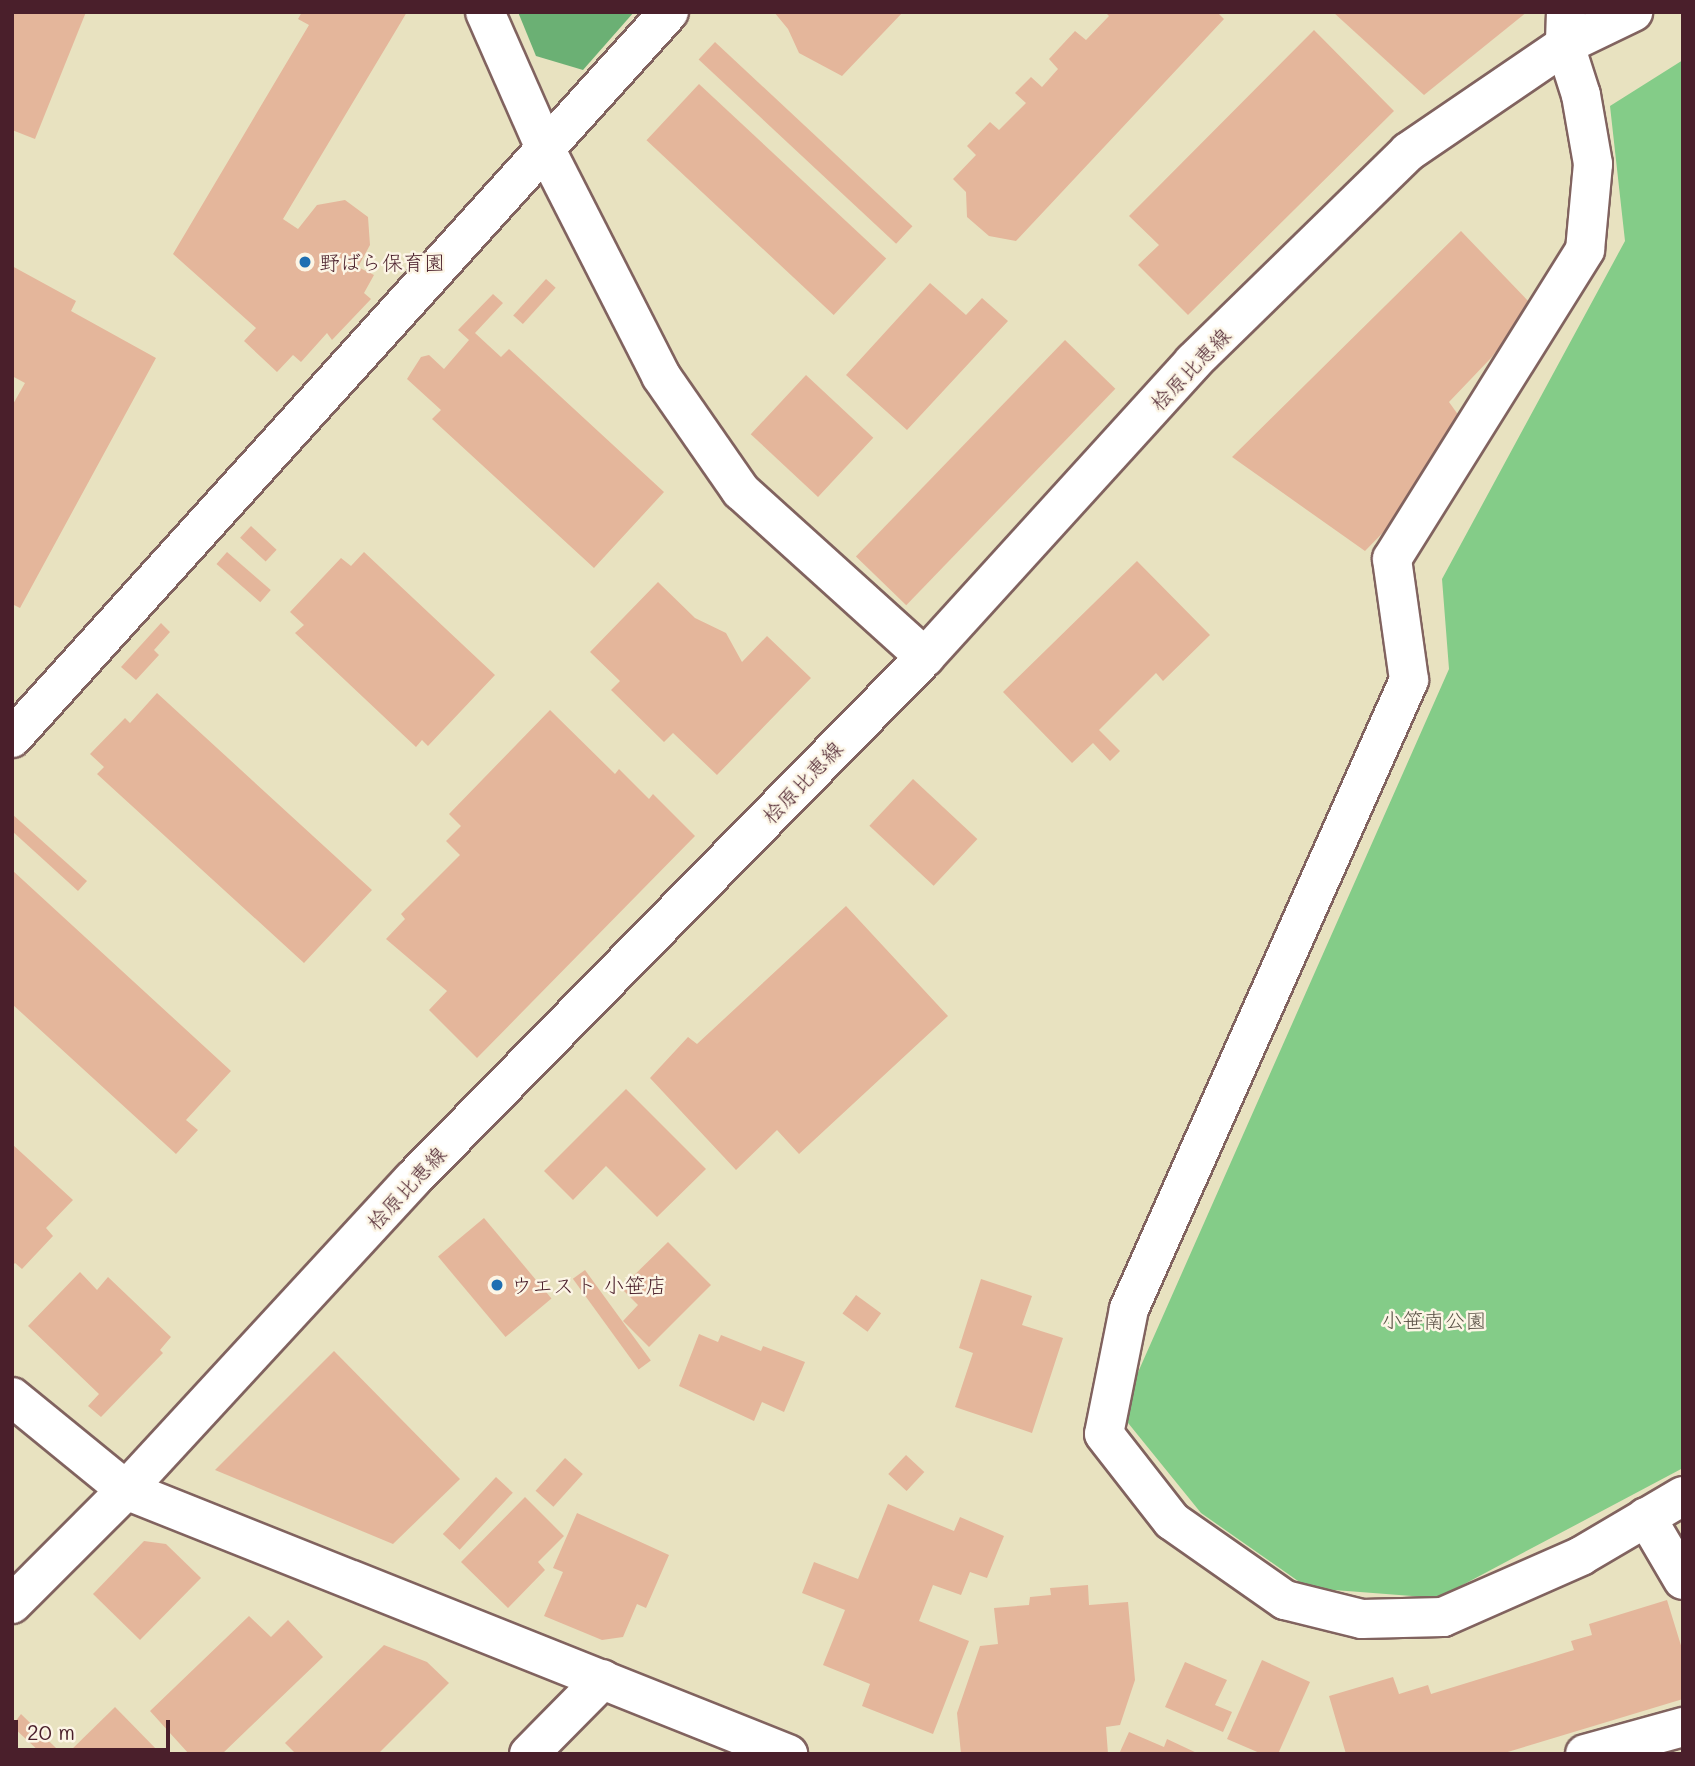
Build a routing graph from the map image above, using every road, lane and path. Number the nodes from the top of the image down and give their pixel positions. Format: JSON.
{"nodes":[{"id":1,"x":485,"y":12,"type":"edge"},
{"id":2,"x":668,"y":12,"type":"edge"},
{"id":3,"x":1633,"y":12,"type":"edge"},
{"id":4,"x":1565,"y":29,"type":"edge"},
{"id":5,"x":544,"y":146,"type":"junction"},
{"id":6,"x":925,"y":657,"type":"junction"},
{"id":7,"x":12,"y":738,"type":"edge"},
{"id":8,"x":12,"y":1397,"type":"edge"},
{"id":9,"x":127,"y":1490,"type":"junction"},
{"id":10,"x":1683,"y":1496,"type":"edge"},
{"id":11,"x":1646,"y":1517,"type":"junction"},
{"id":12,"x":1683,"y":1580,"type":"edge"},
{"id":13,"x":12,"y":1604,"type":"edge"},
{"id":14,"x":603,"y":1679,"type":"junction"},
{"id":15,"x":1683,"y":1727,"type":"edge"},
{"id":16,"x":529,"y":1754,"type":"edge"},
{"id":17,"x":789,"y":1754,"type":"edge"},
{"id":18,"x":1585,"y":1754,"type":"edge"}],
"edges":[{"from":1,"to":5,"type":"street"},
{"from":2,"to":5,"type":"street"},
{"from":3,"to":4,"type":"street","name":"桧原比恵線"},
{"from":4,"to":6,"type":"street","name":"桧原比恵線"},
{"from":4,"to":11,"type":"street"},
{"from":5,"to":6,"type":"street"},
{"from":5,"to":7,"type":"street"},
{"from":6,"to":9,"type":"street","name":"桧原比恵線"},
{"from":8,"to":9,"type":"street"},
{"from":9,"to":13,"type":"street","name":"桧原比恵線"},
{"from":9,"to":14,"type":"street"},
{"from":10,"to":11,"type":"street"},
{"from":11,"to":12,"type":"street"},
{"from":14,"to":16,"type":"street"},
{"from":14,"to":17,"type":"street"},
{"from":15,"to":18,"type":"street"}]}
